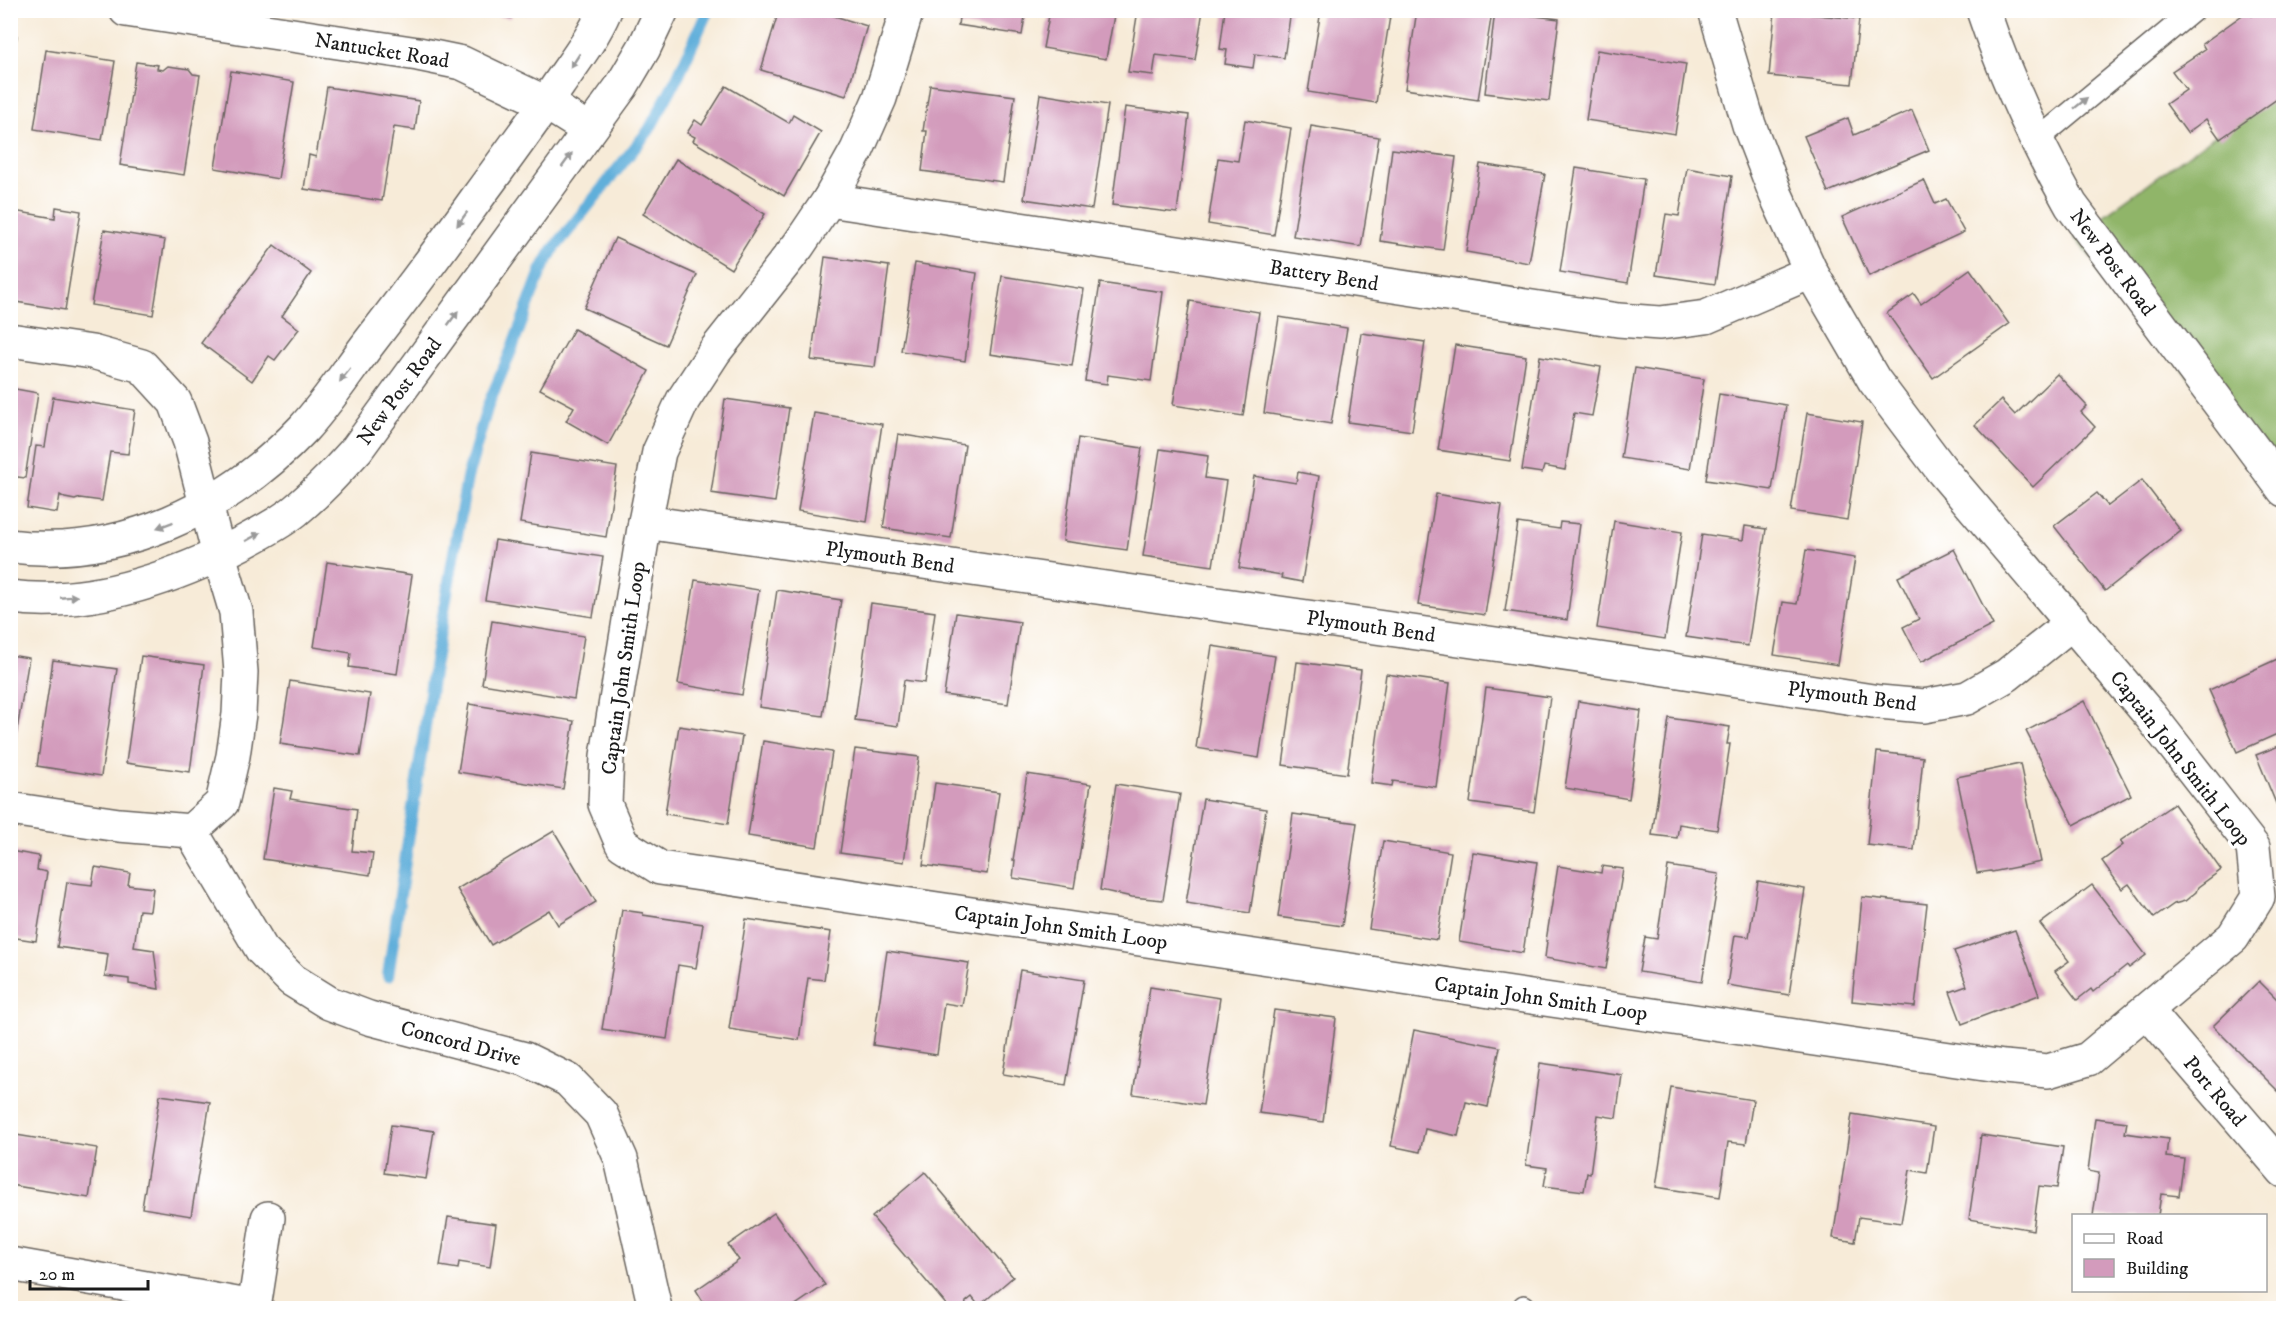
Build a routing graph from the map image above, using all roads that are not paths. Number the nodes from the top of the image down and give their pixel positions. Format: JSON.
{"nodes":[{"id":1,"x":126,"y":10,"type":"edge"},
{"id":2,"x":605,"y":10,"type":"edge"},
{"id":3,"x":662,"y":10,"type":"edge"},
{"id":4,"x":907,"y":10,"type":"edge"},
{"id":5,"x":1715,"y":10,"type":"edge"},
{"id":6,"x":1983,"y":10,"type":"edge"},
{"id":7,"x":2194,"y":10,"type":"edge"},
{"id":8,"x":546,"y":103,"type":"junction"},
{"id":9,"x":588,"y":130,"type":"junction"},
{"id":10,"x":2036,"y":141,"type":"junction"},
{"id":11,"x":829,"y":200,"type":"junction"},
{"id":12,"x":1811,"y":272,"type":"junction"},
{"id":13,"x":10,"y":340,"type":"edge"},
{"id":14,"x":2283,"y":489,"type":"edge"},
{"id":15,"x":206,"y":504,"type":"junction"},
{"id":16,"x":645,"y":522,"type":"junction"},
{"id":17,"x":10,"y":546,"type":"edge"},
{"id":18,"x":219,"y":555,"type":"junction"},
{"id":19,"x":10,"y":597,"type":"edge"},
{"id":20,"x":2073,"y":622,"type":"junction"},
{"id":21,"x":10,"y":809,"type":"edge"},
{"id":22,"x":191,"y":831,"type":"junction"},
{"id":23,"x":2147,"y":1011,"type":"junction"},
{"id":24,"x":2283,"y":1172,"type":"edge"},
{"id":25,"x":268,"y":1218,"type":"dead end"},
{"id":26,"x":10,"y":1264,"type":"edge"},
{"id":27,"x":254,"y":1308,"type":"edge"},
{"id":28,"x":655,"y":1308,"type":"edge"}],
"edges":[{"from":1,"to":8,"type":"street","name":"Nantucket Road"},
{"from":2,"to":8,"type":"street","one_way":true},
{"from":3,"to":9,"type":"street","name":"New Post Road"},
{"from":4,"to":11,"type":"street","name":"Captain John Smith Loop"},
{"from":5,"to":12,"type":"street","name":"Captain John Smith Loop"},
{"from":6,"to":10,"type":"street","name":"New Post Road"},
{"from":10,"to":7,"type":"lane","one_way":true},
{"from":8,"to":9,"type":"street","name":"Nantucket Road"},
{"from":8,"to":15,"type":"street","one_way":true},
{"from":18,"to":9,"type":"street","name":"New Post Road","one_way":true},
{"from":10,"to":14,"type":"street","name":"New Post Road"},
{"from":11,"to":12,"type":"street","name":"Battery Bend"},
{"from":11,"to":16,"type":"street","name":"Captain John Smith Loop"},
{"from":12,"to":20,"type":"street","name":"Captain John Smith Loop"},
{"from":13,"to":15,"type":"street"},
{"from":15,"to":17,"type":"street","one_way":true},
{"from":15,"to":18,"type":"street"},
{"from":16,"to":20,"type":"street","name":"Plymouth Bend"},
{"from":16,"to":23,"type":"street","name":"Captain John Smith Loop"},
{"from":19,"to":18,"type":"street","name":"New Post Road","one_way":true},
{"from":18,"to":22,"type":"street"},
{"from":20,"to":23,"type":"street","name":"Captain John Smith Loop"},
{"from":21,"to":22,"type":"street"},
{"from":22,"to":28,"type":"street","name":"Concord Drive"},
{"from":23,"to":24,"type":"street","name":"Port Road"},
{"from":25,"to":27,"type":"street"},
{"from":26,"to":27,"type":"street"}]}
